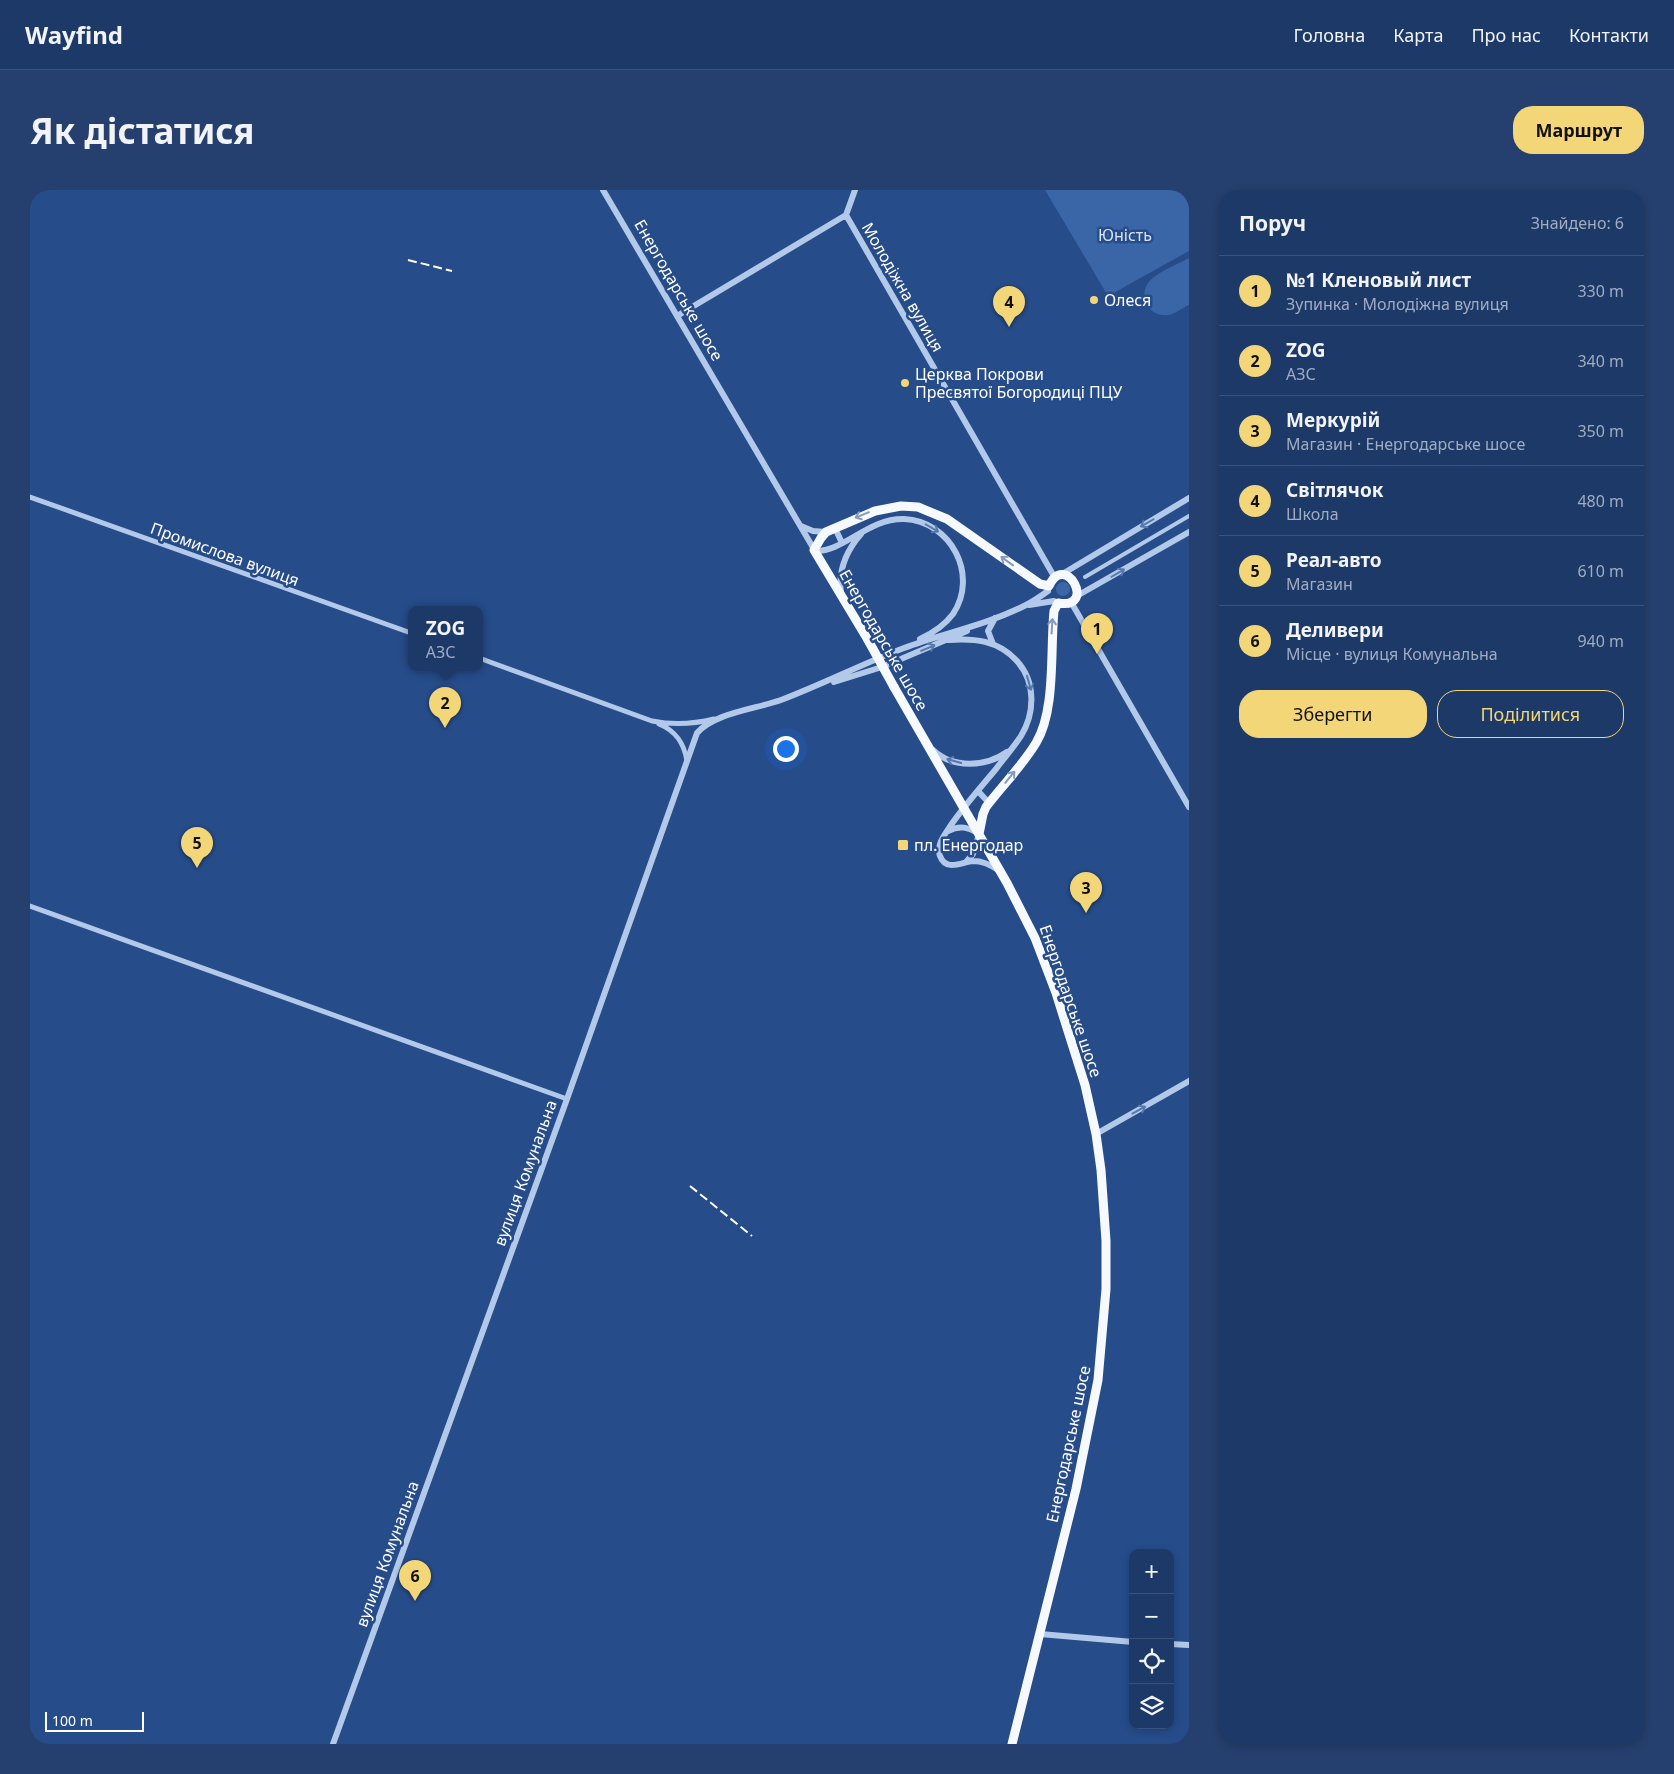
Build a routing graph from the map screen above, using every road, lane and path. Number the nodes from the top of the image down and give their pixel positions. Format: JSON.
{"nodes":[{"id":1,"x":603,"y":190,"type":"edge"},
{"id":2,"x":855,"y":190,"type":"edge"},
{"id":3,"x":846,"y":215,"type":"junction"},
{"id":4,"x":677,"y":316,"type":"junction"},
{"id":5,"x":30,"y":497,"type":"edge"},
{"id":6,"x":1189,"y":498,"type":"edge"},
{"id":7,"x":1189,"y":516,"type":"edge"},
{"id":8,"x":800,"y":525,"type":"junction"},
{"id":9,"x":869,"y":527,"type":"junction"},
{"id":10,"x":835,"y":528,"type":"junction"},
{"id":11,"x":826,"y":532,"type":"junction"},
{"id":12,"x":1189,"y":532,"type":"edge"},
{"id":13,"x":842,"y":543,"type":"junction"},
{"id":14,"x":814,"y":550,"type":"junction"},
{"id":15,"x":1057,"y":577,"type":"junction"},
{"id":16,"x":1085,"y":577,"type":"dead end"},
{"id":17,"x":1049,"y":589,"type":"junction"},
{"id":18,"x":841,"y":594,"type":"junction"},
{"id":19,"x":1073,"y":599,"type":"junction"},
{"id":20,"x":1056,"y":602,"type":"junction"},
{"id":21,"x":1026,"y":605,"type":"junction"},
{"id":22,"x":995,"y":618,"type":"junction"},
{"id":23,"x":408,"y":632,"type":"edge"},
{"id":24,"x":948,"y":640,"type":"junction"},
{"id":25,"x":994,"y":644,"type":"junction"},
{"id":26,"x":903,"y":648,"type":"junction"},
{"id":27,"x":483,"y":659,"type":"edge"},
{"id":28,"x":816,"y":687,"type":"junction"},
{"id":29,"x":724,"y":716,"type":"junction"},
{"id":30,"x":652,"y":720,"type":"junction"},
{"id":31,"x":929,"y":746,"type":"junction"},
{"id":32,"x":1014,"y":746,"type":"junction"},
{"id":33,"x":687,"y":762,"type":"junction"},
{"id":34,"x":978,"y":791,"type":"junction"},
{"id":35,"x":990,"y":803,"type":"junction"},
{"id":36,"x":964,"y":807,"type":"junction"},
{"id":37,"x":1189,"y":807,"type":"edge"},
{"id":38,"x":947,"y":832,"type":"junction"},
{"id":39,"x":979,"y":834,"type":"junction"},
{"id":40,"x":962,"y":864,"type":"junction"},
{"id":41,"x":1001,"y":873,"type":"junction"},
{"id":42,"x":30,"y":906,"type":"edge"},
{"id":43,"x":1189,"y":1082,"type":"edge"},
{"id":44,"x":567,"y":1100,"type":"junction"},
{"id":45,"x":1096,"y":1134,"type":"junction"},
{"id":46,"x":1040,"y":1634,"type":"junction"},
{"id":47,"x":1129,"y":1642,"type":"edge"},
{"id":48,"x":1174,"y":1644,"type":"edge"},
{"id":49,"x":1189,"y":1645,"type":"edge"},
{"id":50,"x":334,"y":1744,"type":"edge"},
{"id":51,"x":1012,"y":1744,"type":"edge"}],
"edges":[{"from":1,"to":4,"type":"street","name":"Енергодарське шосе"},
{"from":2,"to":3,"type":"street","name":"Молодіжна вулиця"},
{"from":3,"to":4,"type":"street"},
{"from":3,"to":15,"type":"street","name":"Молодіжна вулиця"},
{"from":4,"to":8,"type":"street","name":"Енергодарське шосе"},
{"from":5,"to":23,"type":"street","name":"Промислова вулиця"},
{"from":6,"to":15,"type":"street","one_way":true},
{"from":7,"to":16,"type":"street"},
{"from":8,"to":11,"type":"street"},
{"from":8,"to":14,"type":"street","name":"Енергодарське шосе"},
{"from":9,"to":13,"type":"street"},
{"from":9,"to":18,"type":"street"},
{"from":9,"to":26,"type":"street","one_way":true},
{"from":10,"to":11,"type":"main road"},
{"from":10,"to":13,"type":"street"},
{"from":17,"to":10,"type":"main road","one_way":true},
{"from":11,"to":14,"type":"main road"},
{"from":19,"to":12,"type":"street","one_way":true},
{"from":13,"to":14,"type":"street"},
{"from":14,"to":18,"type":"main road","name":"Енергодарське шосе"},
{"from":15,"to":17,"type":"main road"},
{"from":15,"to":19,"type":"main road"},
{"from":17,"to":20,"type":"street"},
{"from":17,"to":21,"type":"street"},
{"from":18,"to":31,"type":"main road","name":"Енергодарське шосе","bridge":true},
{"from":19,"to":20,"type":"main road"},
{"from":19,"to":37,"type":"street"},
{"from":20,"to":21,"type":"street"},
{"from":35,"to":20,"type":"main road","one_way":true},
{"from":21,"to":22,"type":"street"},
{"from":22,"to":24,"type":"street"},
{"from":22,"to":25,"type":"street"},
{"from":22,"to":26,"type":"street"},
{"from":24,"to":25,"type":"street"},
{"from":28,"to":24,"type":"street","one_way":true},
{"from":25,"to":32,"type":"street","one_way":true},
{"from":26,"to":28,"type":"street"},
{"from":27,"to":30,"type":"street"},
{"from":28,"to":29,"type":"street","name":"вулиця Комунальна"},
{"from":29,"to":30,"type":"street"},
{"from":29,"to":33,"type":"street","name":"вулиця Комунальна"},
{"from":30,"to":33,"type":"street"},
{"from":32,"to":31,"type":"street","one_way":true},
{"from":31,"to":36,"type":"main road","name":"Енергодарське шосе"},
{"from":32,"to":34,"type":"street"},
{"from":33,"to":44,"type":"street","name":"вулиця Комунальна"},
{"from":34,"to":35,"type":"street"},
{"from":34,"to":36,"type":"street"},
{"from":35,"to":39,"type":"main road"},
{"from":36,"to":38,"type":"street"},
{"from":36,"to":39,"type":"main road","name":"Енергодарське шосе"},
{"from":38,"to":39,"type":"street"},
{"from":38,"to":40,"type":"street"},
{"from":39,"to":40,"type":"street"},
{"from":39,"to":41,"type":"main road","name":"Енергодарське шосе"},
{"from":40,"to":41,"type":"street"},
{"from":41,"to":45,"type":"main road","name":"Енергодарське шосе"},
{"from":42,"to":44,"type":"street"},
{"from":45,"to":43,"type":"street","one_way":true},
{"from":44,"to":50,"type":"street","name":"вулиця Комунальна"},
{"from":45,"to":46,"type":"main road","name":"Енергодарське шосе"},
{"from":46,"to":47,"type":"street"},
{"from":46,"to":51,"type":"main road","name":"Енергодарське шосе"},
{"from":48,"to":49,"type":"street"}]}
